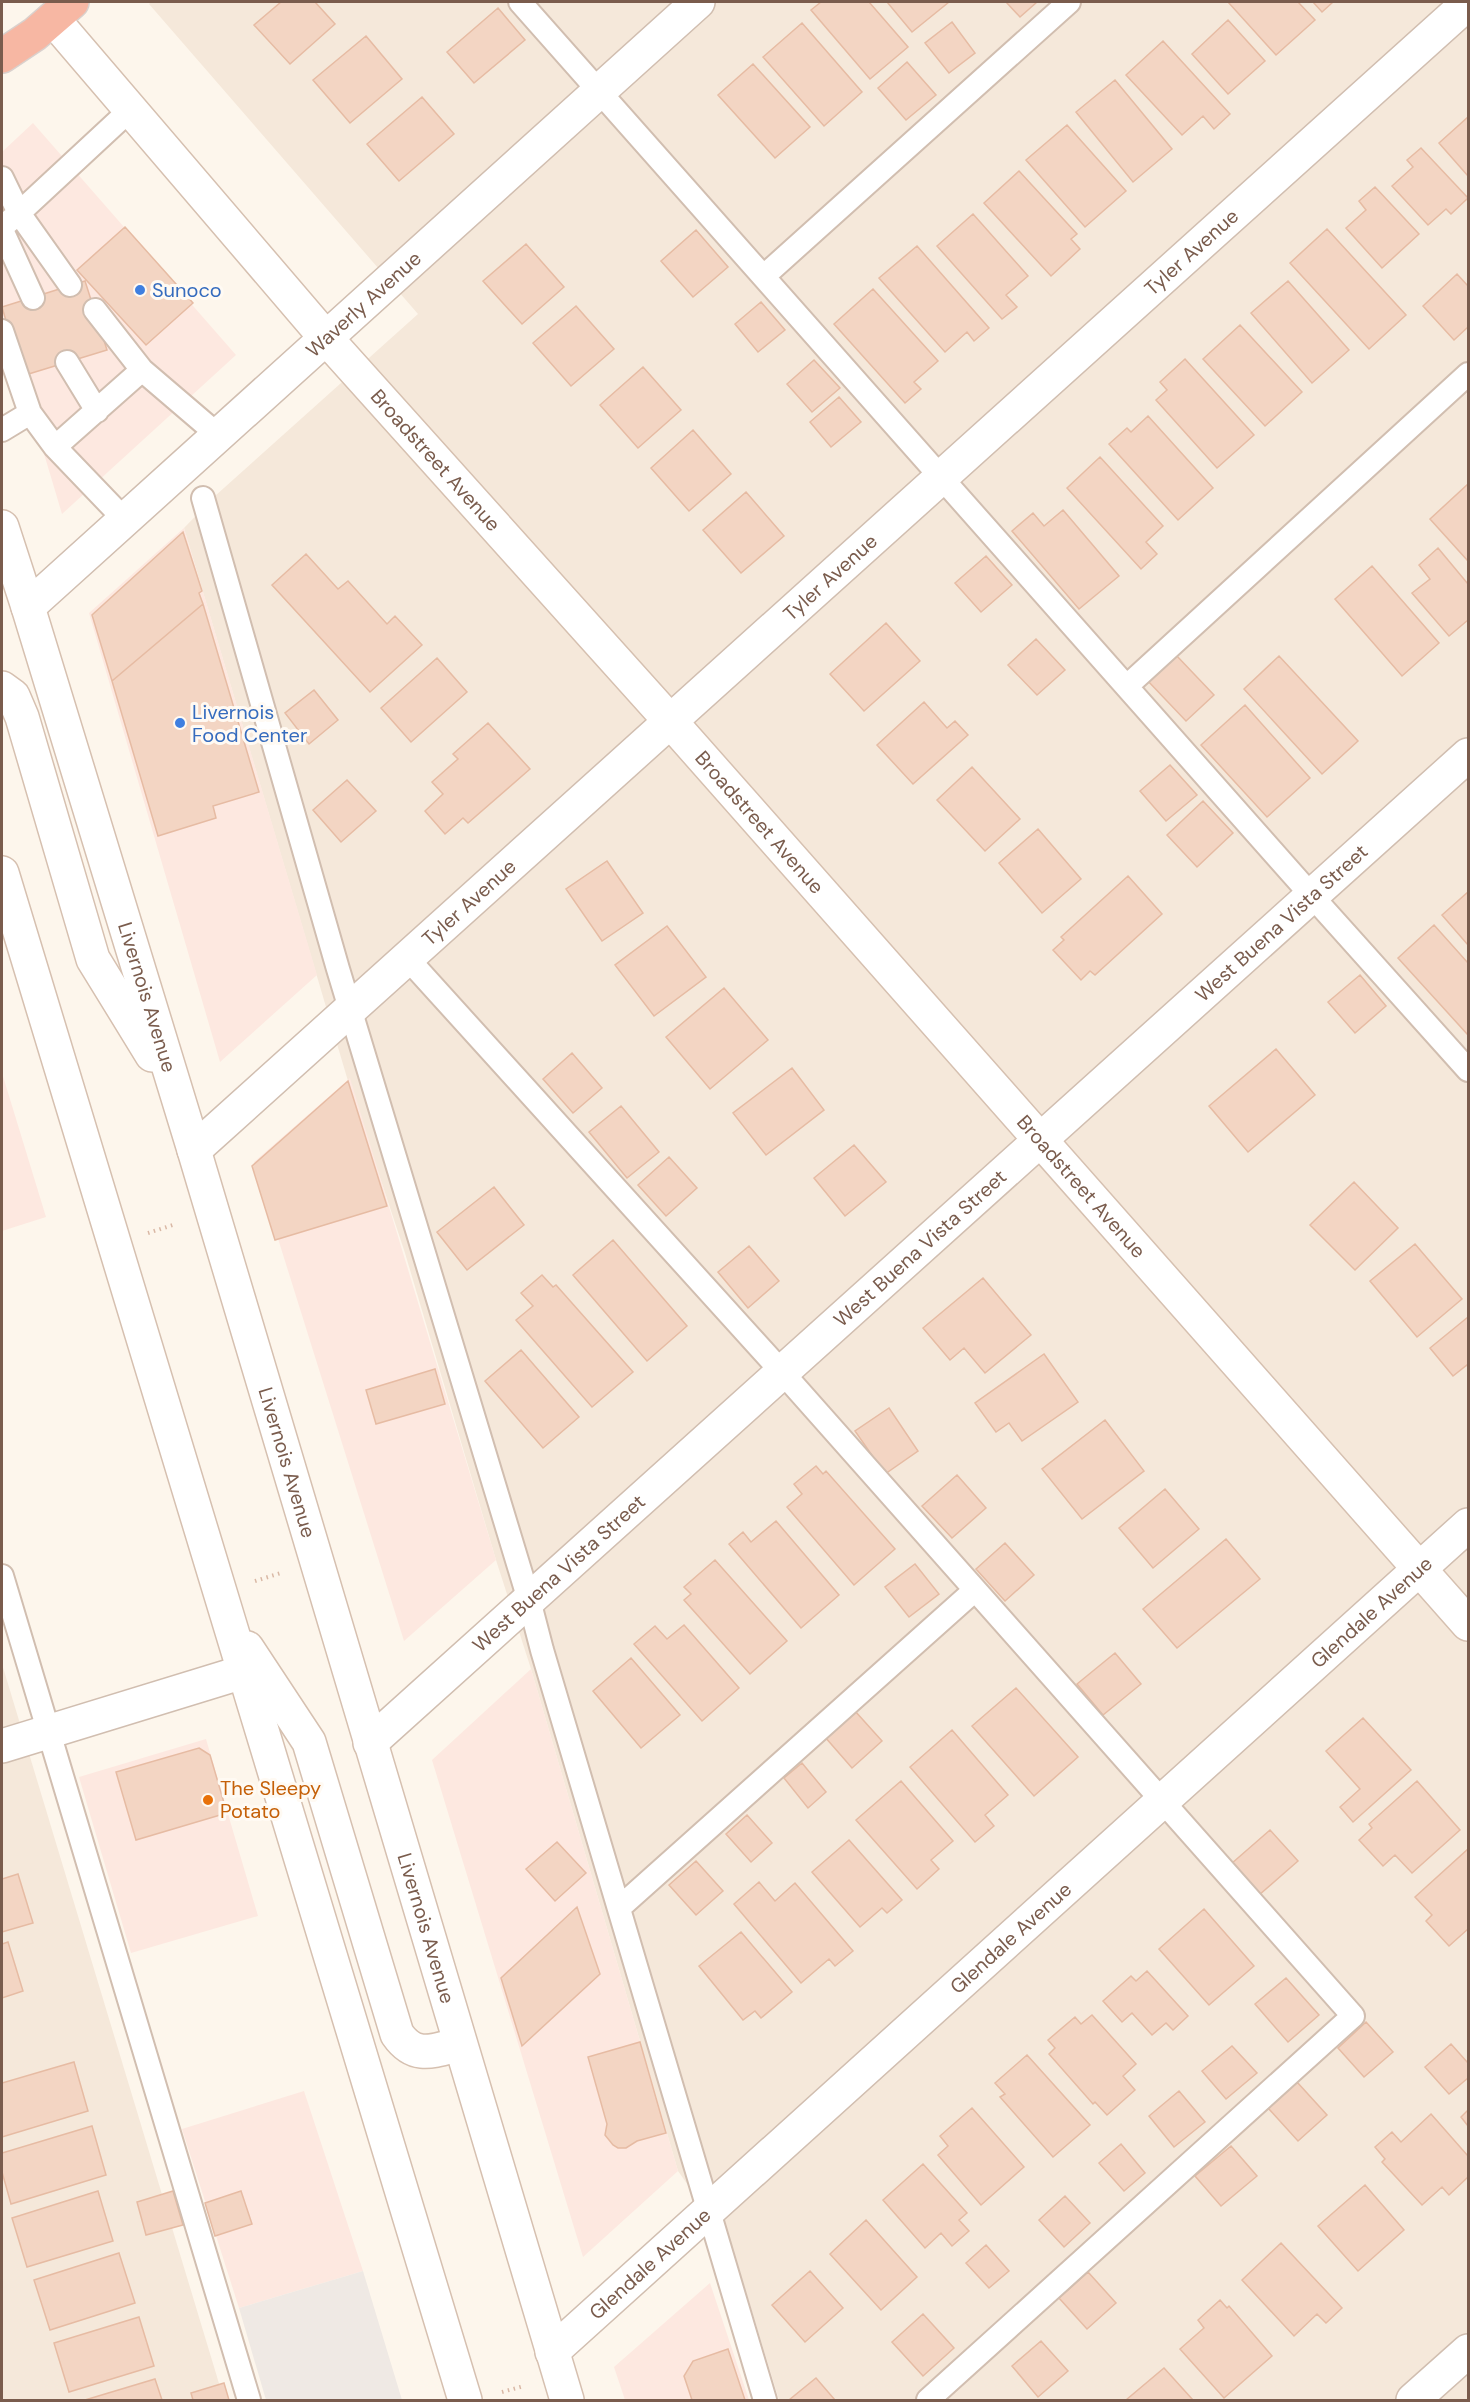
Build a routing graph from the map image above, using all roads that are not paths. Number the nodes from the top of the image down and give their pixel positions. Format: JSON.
{"nodes":[{"id":1,"x":520,"y":2,"type":"edge"},
{"id":2,"x":698,"y":2,"type":"edge"},
{"id":3,"x":1069,"y":2,"type":"edge"},
{"id":4,"x":1468,"y":3,"type":"edge"},
{"id":5,"x":62,"y":10,"type":"edge"},
{"id":6,"x":2,"y":56,"type":"edge"},
{"id":7,"x":600,"y":90,"type":"junction"},
{"id":8,"x":130,"y":110,"type":"junction"},
{"id":9,"x":2,"y":178,"type":"edge"},
{"id":10,"x":7,"y":223,"type":"edge"},
{"id":11,"x":764,"y":276,"type":"junction"},
{"id":12,"x":70,"y":285,"type":"dead end"},
{"id":13,"x":33,"y":298,"type":"dead end"},
{"id":14,"x":95,"y":310,"type":"dead end"},
{"id":15,"x":2,"y":331,"type":"edge"},
{"id":16,"x":326,"y":338,"type":"junction"},
{"id":17,"x":67,"y":362,"type":"dead end"},
{"id":18,"x":142,"y":370,"type":"junction"},
{"id":19,"x":1468,"y":374,"type":"edge"},
{"id":20,"x":97,"y":411,"type":"junction"},
{"id":21,"x":30,"y":413,"type":"junction"},
{"id":22,"x":2,"y":430,"type":"edge"},
{"id":23,"x":218,"y":435,"type":"junction"},
{"id":24,"x":55,"y":447,"type":"junction"},
{"id":25,"x":943,"y":477,"type":"junction"},
{"id":26,"x":203,"y":498,"type":"dead end"},
{"id":27,"x":125,"y":520,"type":"junction"},
{"id":28,"x":2,"y":527,"type":"edge"},
{"id":29,"x":28,"y":607,"type":"junction"},
{"id":30,"x":1127,"y":686,"type":"junction"},
{"id":31,"x":2,"y":688,"type":"edge"},
{"id":32,"x":671,"y":722,"type":"junction"},
{"id":33,"x":1468,"y":755,"type":"edge"},
{"id":34,"x":2,"y":873,"type":"edge"},
{"id":35,"x":1312,"y":896,"type":"junction"},
{"id":36,"x":408,"y":958,"type":"junction"},
{"id":37,"x":351,"y":1009,"type":"junction"},
{"id":38,"x":1468,"y":1070,"type":"edge"},
{"id":39,"x":177,"y":1094,"type":"junction"},
{"id":40,"x":1041,"y":1139,"type":"junction"},
{"id":41,"x":194,"y":1150,"type":"junction"},
{"id":42,"x":782,"y":1372,"type":"junction"},
{"id":43,"x":1468,"y":1525,"type":"edge"},
{"id":44,"x":1420,"y":1569,"type":"junction"},
{"id":45,"x":2,"y":1576,"type":"edge"},
{"id":46,"x":975,"y":1590,"type":"junction"},
{"id":47,"x":529,"y":1600,"type":"junction"},
{"id":48,"x":227,"y":1619,"type":"junction"},
{"id":49,"x":1468,"y":1624,"type":"edge"},
{"id":50,"x":243,"y":1672,"type":"junction"},
{"id":51,"x":50,"y":1731,"type":"junction"},
{"id":52,"x":370,"y":1743,"type":"junction"},
{"id":53,"x":2,"y":1746,"type":"edge"},
{"id":54,"x":1162,"y":1801,"type":"junction"},
{"id":55,"x":619,"y":1908,"type":"junction"},
{"id":56,"x":460,"y":2044,"type":"junction"},
{"id":57,"x":710,"y":2210,"type":"junction"},
{"id":58,"x":1468,"y":2351,"type":"edge"},
{"id":59,"x":552,"y":2352,"type":"junction"},
{"id":60,"x":249,"y":2400,"type":"edge"},
{"id":61,"x":465,"y":2400,"type":"edge"},
{"id":62,"x":567,"y":2400,"type":"edge"},
{"id":63,"x":765,"y":2400,"type":"edge"},
{"id":64,"x":928,"y":2400,"type":"edge"},
{"id":65,"x":1413,"y":2400,"type":"edge"}],
"edges":[{"from":1,"to":7,"type":"lane"},
{"from":2,"to":7,"type":"street","name":"Waverly Avenue"},
{"from":3,"to":11,"type":"lane"},
{"from":4,"to":25,"type":"street","name":"Tyler Avenue"},
{"from":5,"to":6,"type":"highway"},
{"from":5,"to":8,"type":"street","name":"Broadstreet Avenue"},
{"from":7,"to":11,"type":"lane"},
{"from":7,"to":16,"type":"street","name":"Waverly Avenue"},
{"from":8,"to":10,"type":"lane"},
{"from":8,"to":16,"type":"street","name":"Broadstreet Avenue"},
{"from":9,"to":10,"type":"lane"},
{"from":10,"to":12,"type":"lane"},
{"from":10,"to":13,"type":"lane"},
{"from":11,"to":25,"type":"lane"},
{"from":14,"to":18,"type":"lane"},
{"from":15,"to":21,"type":"lane"},
{"from":16,"to":23,"type":"street","name":"Waverly Avenue"},
{"from":16,"to":32,"type":"street","name":"Broadstreet Avenue"},
{"from":17,"to":20,"type":"lane"},
{"from":18,"to":20,"type":"lane"},
{"from":18,"to":23,"type":"lane"},
{"from":19,"to":30,"type":"lane"},
{"from":20,"to":24,"type":"lane"},
{"from":21,"to":22,"type":"lane"},
{"from":21,"to":24,"type":"lane"},
{"from":23,"to":27,"type":"street","name":"Waverly Avenue"},
{"from":24,"to":27,"type":"lane"},
{"from":25,"to":30,"type":"lane"},
{"from":25,"to":32,"type":"street","name":"Tyler Avenue"},
{"from":26,"to":37,"type":"lane"},
{"from":27,"to":29,"type":"street","name":"Waverly Avenue"},
{"from":28,"to":29,"type":"street","name":"Livernois Avenue"},
{"from":29,"to":39,"type":"street","name":"Livernois Avenue"},
{"from":30,"to":35,"type":"lane"},
{"from":31,"to":39,"type":"street"},
{"from":32,"to":36,"type":"street","name":"Tyler Avenue"},
{"from":32,"to":40,"type":"street","name":"Broadstreet Avenue"},
{"from":33,"to":35,"type":"street","name":"West Buena Vista Street"},
{"from":34,"to":48,"type":"street"},
{"from":35,"to":38,"type":"lane"},
{"from":35,"to":40,"type":"street","name":"West Buena Vista Street"},
{"from":36,"to":37,"type":"street","name":"Tyler Avenue"},
{"from":36,"to":42,"type":"lane"},
{"from":37,"to":41,"type":"street","name":"Tyler Avenue"},
{"from":37,"to":47,"type":"lane"},
{"from":39,"to":41,"type":"street","name":"Livernois Avenue"},
{"from":40,"to":42,"type":"street","name":"West Buena Vista Street"},
{"from":40,"to":44,"type":"street","name":"Broadstreet Avenue"},
{"from":41,"to":52,"type":"street","name":"Livernois Avenue"},
{"from":42,"to":46,"type":"lane"},
{"from":42,"to":47,"type":"street","name":"West Buena Vista Street"},
{"from":43,"to":44,"type":"street","name":"Glendale Avenue"},
{"from":44,"to":49,"type":"street","name":"Broadstreet Avenue"},
{"from":44,"to":54,"type":"street","name":"Glendale Avenue"},
{"from":45,"to":51,"type":"lane"},
{"from":46,"to":54,"type":"lane"},
{"from":46,"to":55,"type":"lane"},
{"from":47,"to":52,"type":"street","name":"West Buena Vista Street"},
{"from":47,"to":55,"type":"lane"},
{"from":48,"to":50,"type":"street"},
{"from":48,"to":56,"type":"street"},
{"from":50,"to":51,"type":"street"},
{"from":50,"to":61,"type":"street"},
{"from":51,"to":53,"type":"street"},
{"from":51,"to":60,"type":"lane"},
{"from":52,"to":56,"type":"street","name":"Livernois Avenue"},
{"from":54,"to":57,"type":"street","name":"Glendale Avenue"},
{"from":54,"to":64,"type":"lane"},
{"from":55,"to":57,"type":"lane"},
{"from":56,"to":59,"type":"street","name":"Livernois Avenue"},
{"from":57,"to":59,"type":"street","name":"Glendale Avenue"},
{"from":57,"to":63,"type":"lane"},
{"from":58,"to":65,"type":"street"},
{"from":59,"to":62,"type":"street","name":"Livernois Avenue"}]}
